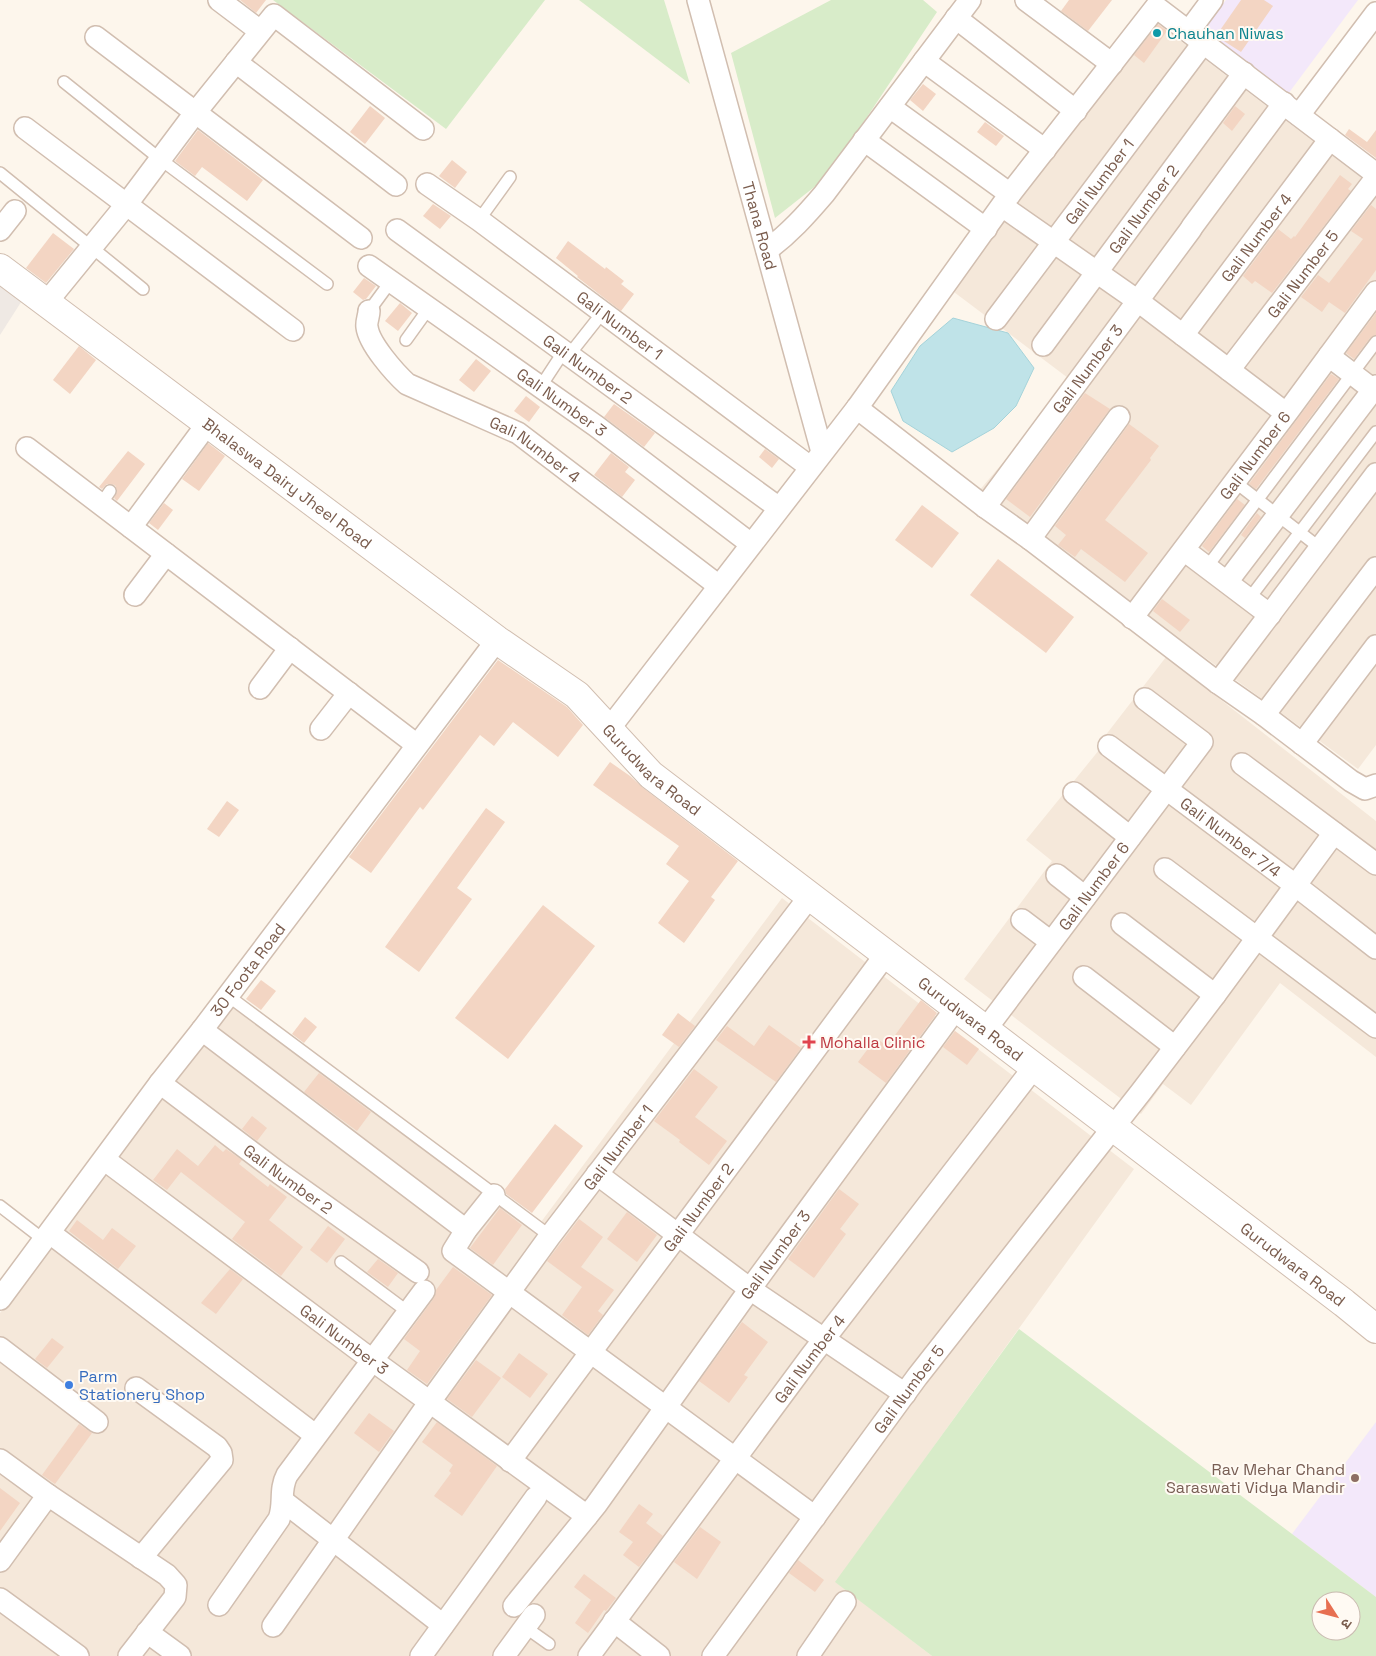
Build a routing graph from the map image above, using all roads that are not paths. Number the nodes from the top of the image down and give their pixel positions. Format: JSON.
{"nodes":[{"id":1,"x":219,"y":0,"type":"edge"},
{"id":2,"x":698,"y":0,"type":"edge"},
{"id":3,"x":970,"y":0,"type":"edge"},
{"id":4,"x":1026,"y":0,"type":"edge"},
{"id":5,"x":1212,"y":0,"type":"edge"},
{"id":6,"x":1152,"y":4,"type":"edge"},
{"id":7,"x":1376,"y":13,"type":"edge"},
{"id":8,"x":956,"y":18,"type":"junction"},
{"id":9,"x":260,"y":32,"type":"junction"},
{"id":10,"x":96,"y":37,"type":"dead end"},
{"id":11,"x":1196,"y":37,"type":"junction"},
{"id":12,"x":924,"y":61,"type":"junction"},
{"id":13,"x":236,"y":62,"type":"junction"},
{"id":14,"x":1112,"y":64,"type":"junction"},
{"id":15,"x":1244,"y":73,"type":"junction"},
{"id":16,"x":64,"y":82,"type":"dead end"},
{"id":17,"x":890,"y":106,"type":"junction"},
{"id":18,"x":1292,"y":109,"type":"junction"},
{"id":19,"x":1076,"y":110,"type":"junction"},
{"id":20,"x":195,"y":113,"type":"junction"},
{"id":21,"x":25,"y":128,"type":"dead end"},
{"id":22,"x":423,"y":128,"type":"dead end"},
{"id":23,"x":1330,"y":139,"type":"junction"},
{"id":24,"x":864,"y":140,"type":"junction"},
{"id":25,"x":1045,"y":150,"type":"junction"},
{"id":26,"x":160,"y":159,"type":"junction"},
{"id":27,"x":0,"y":173,"type":"edge"},
{"id":28,"x":1376,"y":176,"type":"edge"},
{"id":29,"x":510,"y":177,"type":"dead end"},
{"id":30,"x":427,"y":184,"type":"dead end"},
{"id":31,"x":396,"y":185,"type":"dead end"},
{"id":32,"x":1006,"y":200,"type":"junction"},
{"id":33,"x":126,"y":205,"type":"junction"},
{"id":34,"x":15,"y":211,"type":"dead end"},
{"id":35,"x":479,"y":220,"type":"junction"},
{"id":36,"x":986,"y":229,"type":"junction"},
{"id":37,"x":0,"y":230,"type":"edge"},
{"id":38,"x":398,"y":230,"type":"dead end"},
{"id":39,"x":360,"y":238,"type":"dead end"},
{"id":40,"x":1053,"y":241,"type":"junction"},
{"id":41,"x":92,"y":247,"type":"junction"},
{"id":42,"x":766,"y":250,"type":"junction"},
{"id":43,"x":369,"y":266,"type":"dead end"},
{"id":44,"x":0,"y":268,"type":"edge"},
{"id":45,"x":1096,"y":272,"type":"junction"},
{"id":46,"x":391,"y":282,"type":"junction"},
{"id":47,"x":327,"y":284,"type":"dead end"},
{"id":48,"x":144,"y":288,"type":"dead end"},
{"id":49,"x":1376,"y":292,"type":"edge"},
{"id":50,"x":1138,"y":301,"type":"junction"},
{"id":51,"x":46,"y":303,"type":"junction"},
{"id":52,"x":429,"y":308,"type":"junction"},
{"id":53,"x":369,"y":311,"type":"joint"},
{"id":54,"x":603,"y":312,"type":"junction"},
{"id":55,"x":996,"y":319,"type":"dead end"},
{"id":56,"x":293,"y":330,"type":"dead end"},
{"id":57,"x":1183,"y":335,"type":"junction"},
{"id":58,"x":406,"y":340,"type":"dead end"},
{"id":59,"x":1376,"y":342,"type":"edge"},
{"id":60,"x":1043,"y":345,"type":"dead end"},
{"id":61,"x":567,"y":353,"type":"junction"},
{"id":62,"x":1329,"y":356,"type":"junction"},
{"id":63,"x":1229,"y":370,"type":"junction"},
{"id":64,"x":1352,"y":374,"type":"junction"},
{"id":65,"x":540,"y":386,"type":"junction"},
{"id":66,"x":1375,"y":389,"type":"edge"},
{"id":67,"x":857,"y":408,"type":"junction"},
{"id":68,"x":1279,"y":408,"type":"dead end"},
{"id":69,"x":1120,"y":417,"type":"dead end"},
{"id":70,"x":208,"y":423,"type":"junction"},
{"id":71,"x":1376,"y":432,"type":"edge"},
{"id":72,"x":27,"y":448,"type":"dead end"},
{"id":73,"x":816,"y":460,"type":"junction"},
{"id":74,"x":1376,"y":474,"type":"edge"},
{"id":75,"x":1235,"y":482,"type":"junction"},
{"id":76,"x":1257,"y":499,"type":"junction"},
{"id":77,"x":985,"y":507,"type":"junction"},
{"id":78,"x":779,"y":508,"type":"junction"},
{"id":79,"x":1278,"y":515,"type":"junction"},
{"id":80,"x":131,"y":527,"type":"junction"},
{"id":81,"x":1300,"y":532,"type":"junction"},
{"id":82,"x":1030,"y":539,"type":"junction"},
{"id":83,"x":752,"y":544,"type":"junction"},
{"id":84,"x":1320,"y":548,"type":"junction"},
{"id":85,"x":1184,"y":550,"type":"junction"},
{"id":86,"x":166,"y":554,"type":"junction"},
{"id":87,"x":1206,"y":567,"type":"junction"},
{"id":88,"x":1376,"y":568,"type":"edge"},
{"id":89,"x":1227,"y":582,"type":"junction"},
{"id":90,"x":719,"y":586,"type":"junction"},
{"id":91,"x":135,"y":595,"type":"dead end"},
{"id":92,"x":1249,"y":599,"type":"junction"},
{"id":93,"x":1270,"y":615,"type":"junction"},
{"id":94,"x":1132,"y":618,"type":"junction"},
{"id":95,"x":497,"y":640,"type":"junction"},
{"id":96,"x":1376,"y":646,"type":"edge"},
{"id":97,"x":290,"y":648,"type":"junction"},
{"id":98,"x":1218,"y":683,"type":"junction"},
{"id":99,"x":260,"y":688,"type":"dead end"},
{"id":100,"x":349,"y":693,"type":"junction"},
{"id":101,"x":577,"y":695,"type":"joint"},
{"id":102,"x":1145,"y":699,"type":"dead end"},
{"id":103,"x":1264,"y":715,"type":"junction"},
{"id":104,"x":321,"y":729,"type":"dead end"},
{"id":105,"x":609,"y":729,"type":"junction"},
{"id":106,"x":418,"y":744,"type":"junction"},
{"id":107,"x":1302,"y":744,"type":"junction"},
{"id":108,"x":1109,"y":746,"type":"dead end"},
{"id":109,"x":1242,"y":764,"type":"dead end"},
{"id":110,"x":1376,"y":786,"type":"edge"},
{"id":111,"x":1166,"y":789,"type":"junction"},
{"id":112,"x":1074,"y":794,"type":"dead end"},
{"id":113,"x":1334,"y":833,"type":"junction"},
{"id":114,"x":1130,"y":837,"type":"junction"},
{"id":115,"x":1376,"y":864,"type":"edge"},
{"id":116,"x":1164,"y":868,"type":"dead end"},
{"id":117,"x":1058,"y":875,"type":"dead end"},
{"id":118,"x":1296,"y":885,"type":"junction"},
{"id":119,"x":810,"y":896,"type":"junction"},
{"id":120,"x":1085,"y":897,"type":"junction"},
{"id":121,"x":1022,"y":920,"type":"dead end"},
{"id":122,"x":1122,"y":924,"type":"dead end"},
{"id":123,"x":1257,"y":938,"type":"junction"},
{"id":124,"x":1051,"y":942,"type":"junction"},
{"id":125,"x":1376,"y":948,"type":"edge"},
{"id":126,"x":886,"y":954,"type":"junction"},
{"id":127,"x":1084,"y":978,"type":"dead end"},
{"id":128,"x":227,"y":995,"type":"junction"},
{"id":129,"x":1215,"y":995,"type":"junction"},
{"id":130,"x":957,"y":1007,"type":"junction"},
{"id":131,"x":1376,"y":1027,"type":"edge"},
{"id":132,"x":986,"y":1029,"type":"junction"},
{"id":133,"x":202,"y":1030,"type":"junction"},
{"id":134,"x":1175,"y":1047,"type":"junction"},
{"id":135,"x":1034,"y":1066,"type":"junction"},
{"id":136,"x":160,"y":1083,"type":"junction"},
{"id":137,"x":1114,"y":1127,"type":"junction"},
{"id":138,"x":104,"y":1160,"type":"junction"},
{"id":139,"x":597,"y":1174,"type":"junction"},
{"id":140,"x":494,"y":1195,"type":"junction"},
{"id":141,"x":0,"y":1206,"type":"edge"},
{"id":142,"x":466,"y":1230,"type":"junction"},
{"id":143,"x":678,"y":1235,"type":"junction"},
{"id":144,"x":47,"y":1236,"type":"junction"},
{"id":145,"x":550,"y":1236,"type":"junction"},
{"id":146,"x":341,"y":1262,"type":"dead end"},
{"id":147,"x":4,"y":1285,"type":"edge"},
{"id":148,"x":750,"y":1289,"type":"junction"},
{"id":149,"x":509,"y":1292,"type":"junction"},
{"id":150,"x":408,"y":1312,"type":"junction"},
{"id":151,"x":1376,"y":1329,"type":"edge"},
{"id":152,"x":824,"y":1339,"type":"junction"},
{"id":153,"x":0,"y":1348,"type":"edge"},
{"id":154,"x":591,"y":1352,"type":"junction"},
{"id":155,"x":372,"y":1360,"type":"junction"},
{"id":156,"x":136,"y":1388,"type":"dead end"},
{"id":157,"x":905,"y":1394,"type":"junction"},
{"id":158,"x":429,"y":1403,"type":"junction"},
{"id":159,"x":665,"y":1407,"type":"junction"},
{"id":160,"x":97,"y":1422,"type":"dead end"},
{"id":161,"x":315,"y":1435,"type":"junction"},
{"id":162,"x":736,"y":1458,"type":"junction"},
{"id":163,"x":0,"y":1460,"type":"edge"},
{"id":164,"x":510,"y":1461,"type":"junction"},
{"id":165,"x":48,"y":1495,"type":"junction"},
{"id":166,"x":536,"y":1497,"type":"dead end"},
{"id":167,"x":283,"y":1501,"type":"junction"},
{"id":168,"x":591,"y":1510,"type":"junction"},
{"id":169,"x":815,"y":1517,"type":"junction"},
{"id":170,"x":333,"y":1539,"type":"junction"},
{"id":171,"x":141,"y":1558,"type":"junction"},
{"id":172,"x":0,"y":1561,"type":"edge"},
{"id":173,"x":0,"y":1599,"type":"edge"},
{"id":174,"x":846,"y":1602,"type":"dead end"},
{"id":175,"x":219,"y":1605,"type":"dead end"},
{"id":176,"x":514,"y":1606,"type":"dead end"},
{"id":177,"x":529,"y":1621,"type":"joint"},
{"id":178,"x":614,"y":1622,"type":"junction"},
{"id":179,"x":443,"y":1625,"type":"junction"},
{"id":180,"x":273,"y":1626,"type":"dead end"},
{"id":181,"x":147,"y":1632,"type":"junction"},
{"id":182,"x":549,"y":1644,"type":"dead end"},
{"id":183,"x":78,"y":1656,"type":"edge"},
{"id":184,"x":129,"y":1656,"type":"edge"},
{"id":185,"x":180,"y":1656,"type":"edge"},
{"id":186,"x":421,"y":1656,"type":"edge"},
{"id":187,"x":504,"y":1656,"type":"edge"},
{"id":188,"x":589,"y":1656,"type":"edge"},
{"id":189,"x":659,"y":1656,"type":"edge"},
{"id":190,"x":713,"y":1656,"type":"edge"},
{"id":191,"x":808,"y":1656,"type":"edge"}],
"edges":[{"from":1,"to":9,"type":"street"},
{"from":2,"to":42,"type":"street","name":"Thana Road"},
{"from":3,"to":8,"type":"street"},
{"from":4,"to":14,"type":"street"},
{"from":5,"to":11,"type":"street","name":"Gali Number 1"},
{"from":6,"to":11,"type":"street"},
{"from":6,"to":14,"type":"street"},
{"from":7,"to":18,"type":"street","name":"Gali Number 3"},
{"from":8,"to":12,"type":"street"},
{"from":8,"to":19,"type":"street"},
{"from":9,"to":13,"type":"street"},
{"from":9,"to":22,"type":"street"},
{"from":10,"to":20,"type":"street"},
{"from":11,"to":15,"type":"street"},
{"from":11,"to":40,"type":"street","name":"Gali Number 1"},
{"from":12,"to":17,"type":"street"},
{"from":12,"to":25,"type":"street"},
{"from":13,"to":20,"type":"street"},
{"from":13,"to":31,"type":"street"},
{"from":14,"to":19,"type":"street"},
{"from":15,"to":18,"type":"street"},
{"from":15,"to":45,"type":"street","name":"Gali Number 2"},
{"from":16,"to":26,"type":"lane"},
{"from":17,"to":24,"type":"street"},
{"from":17,"to":32,"type":"street"},
{"from":18,"to":23,"type":"street"},
{"from":18,"to":50,"type":"street","name":"Gali Number 3"},
{"from":19,"to":25,"type":"street"},
{"from":20,"to":26,"type":"street"},
{"from":20,"to":39,"type":"street"},
{"from":21,"to":33,"type":"street"},
{"from":23,"to":28,"type":"street"},
{"from":23,"to":57,"type":"street","name":"Gali Number 4"},
{"from":24,"to":36,"type":"street"},
{"from":24,"to":42,"type":"street"},
{"from":25,"to":32,"type":"street"},
{"from":26,"to":33,"type":"street"},
{"from":26,"to":47,"type":"lane"},
{"from":27,"to":41,"type":"lane"},
{"from":28,"to":63,"type":"street","name":"Gali Number 5"},
{"from":29,"to":35,"type":"lane"},
{"from":30,"to":35,"type":"street","name":"Gali Number 1"},
{"from":32,"to":36,"type":"street"},
{"from":32,"to":40,"type":"street"},
{"from":33,"to":41,"type":"street"},
{"from":33,"to":56,"type":"street"},
{"from":34,"to":37,"type":"street"},
{"from":35,"to":54,"type":"street","name":"Gali Number 1"},
{"from":36,"to":67,"type":"street"},
{"from":38,"to":61,"type":"street","name":"Gali Number 2"},
{"from":40,"to":45,"type":"street"},
{"from":40,"to":55,"type":"street","name":"Gali Number 1"},
{"from":41,"to":48,"type":"lane"},
{"from":41,"to":51,"type":"street"},
{"from":42,"to":73,"type":"street","name":"Thana Road"},
{"from":43,"to":46,"type":"street","name":"Gali Number 3"},
{"from":44,"to":51,"type":"street","name":"Bhalaswa Dairy Jheel Road"},
{"from":45,"to":50,"type":"street"},
{"from":45,"to":60,"type":"street","name":"Gali Number 2"},
{"from":46,"to":52,"type":"street","name":"Gali Number 3"},
{"from":46,"to":53,"type":"lane"},
{"from":49,"to":62,"type":"street","name":"Gali Number 6"},
{"from":50,"to":57,"type":"street"},
{"from":50,"to":77,"type":"street","name":"Gali Number 3"},
{"from":51,"to":70,"type":"street","name":"Bhalaswa Dairy Jheel Road"},
{"from":52,"to":58,"type":"lane"},
{"from":52,"to":65,"type":"street","name":"Gali Number 3"},
{"from":53,"to":90,"type":"street","name":"Gali Number 4"},
{"from":54,"to":61,"type":"lane"},
{"from":54,"to":73,"type":"street","name":"Gali Number 1"},
{"from":57,"to":63,"type":"street"},
{"from":59,"to":64,"type":"lane"},
{"from":61,"to":65,"type":"lane"},
{"from":61,"to":78,"type":"street","name":"Gali Number 2"},
{"from":62,"to":64,"type":"street"},
{"from":62,"to":75,"type":"street","name":"Gali Number 6"},
{"from":63,"to":68,"type":"street"},
{"from":64,"to":66,"type":"street"},
{"from":64,"to":76,"type":"lane"},
{"from":65,"to":83,"type":"street","name":"Gali Number 3"},
{"from":66,"to":79,"type":"street"},
{"from":67,"to":73,"type":"street"},
{"from":67,"to":77,"type":"street"},
{"from":69,"to":82,"type":"street"},
{"from":70,"to":80,"type":"street"},
{"from":70,"to":95,"type":"street","name":"Bhalaswa Dairy Jheel Road"},
{"from":71,"to":81,"type":"lane"},
{"from":72,"to":80,"type":"street"},
{"from":73,"to":78,"type":"street"},
{"from":74,"to":84,"type":"street"},
{"from":75,"to":76,"type":"lane"},
{"from":75,"to":85,"type":"street","name":"Gali Number 6"},
{"from":76,"to":79,"type":"lane"},
{"from":76,"to":87,"type":"lane"},
{"from":77,"to":82,"type":"street"},
{"from":78,"to":83,"type":"street"},
{"from":79,"to":81,"type":"lane"},
{"from":79,"to":89,"type":"street"},
{"from":80,"to":86,"type":"street"},
{"from":81,"to":84,"type":"lane"},
{"from":81,"to":92,"type":"lane"},
{"from":82,"to":94,"type":"street"},
{"from":83,"to":90,"type":"street"},
{"from":84,"to":93,"type":"street"},
{"from":85,"to":87,"type":"street"},
{"from":85,"to":94,"type":"street","name":"Gali Number 6"},
{"from":86,"to":91,"type":"street"},
{"from":86,"to":97,"type":"street"},
{"from":87,"to":89,"type":"street"},
{"from":88,"to":103,"type":"street"},
{"from":89,"to":92,"type":"street"},
{"from":90,"to":105,"type":"street"},
{"from":92,"to":93,"type":"street"},
{"from":93,"to":98,"type":"street"},
{"from":94,"to":98,"type":"street"},
{"from":95,"to":101,"type":"street","name":"Bhalaswa Dairy Jheel Road"},
{"from":95,"to":106,"type":"street","name":"30 Foota Road"},
{"from":96,"to":107,"type":"street"},
{"from":97,"to":99,"type":"street"},
{"from":97,"to":100,"type":"street"},
{"from":98,"to":103,"type":"street"},
{"from":100,"to":104,"type":"street"},
{"from":100,"to":106,"type":"street"},
{"from":101,"to":105,"type":"street","name":"Gurudwara Road"},
{"from":102,"to":111,"type":"street","name":"Gali Number 6"},
{"from":103,"to":107,"type":"street"},
{"from":105,"to":119,"type":"street","name":"Gurudwara Road"},
{"from":106,"to":128,"type":"street","name":"30 Foota Road"},
{"from":107,"to":110,"type":"street"},
{"from":108,"to":111,"type":"street","name":"Gali Number 7/4"},
{"from":109,"to":113,"type":"street"},
{"from":111,"to":114,"type":"street","name":"Gali Number 6"},
{"from":111,"to":118,"type":"street","name":"Gali Number 7/4"},
{"from":112,"to":114,"type":"street"},
{"from":113,"to":115,"type":"street"},
{"from":113,"to":118,"type":"street","name":"Gali Number 5"},
{"from":114,"to":120,"type":"street","name":"Gali Number 6"},
{"from":116,"to":123,"type":"street"},
{"from":117,"to":120,"type":"street"},
{"from":118,"to":123,"type":"street","name":"Gali Number 5"},
{"from":118,"to":125,"type":"street","name":"Gali Number 7/4"},
{"from":119,"to":126,"type":"street","name":"Gurudwara Road"},
{"from":119,"to":139,"type":"street","name":"Gali Number 1"},
{"from":120,"to":124,"type":"street","name":"Gali Number 6"},
{"from":121,"to":124,"type":"street"},
{"from":122,"to":129,"type":"street"},
{"from":123,"to":129,"type":"street","name":"Gali Number 5"},
{"from":123,"to":131,"type":"street"},
{"from":124,"to":132,"type":"street","name":"Gali Number 6"},
{"from":126,"to":130,"type":"street","name":"Gurudwara Road"},
{"from":126,"to":143,"type":"street","name":"Gali Number 2"},
{"from":127,"to":134,"type":"street"},
{"from":128,"to":133,"type":"street","name":"30 Foota Road"},
{"from":128,"to":140,"type":"lane"},
{"from":129,"to":134,"type":"street","name":"Gali Number 5"},
{"from":130,"to":132,"type":"street","name":"Gurudwara Road"},
{"from":130,"to":148,"type":"street","name":"Gali Number 3"},
{"from":132,"to":135,"type":"street","name":"Gurudwara Road"},
{"from":133,"to":136,"type":"street","name":"30 Foota Road"},
{"from":133,"to":142,"type":"street"},
{"from":134,"to":137,"type":"street","name":"Gali Number 5"},
{"from":135,"to":137,"type":"street","name":"Gurudwara Road"},
{"from":135,"to":152,"type":"street","name":"Gali Number 4"},
{"from":136,"to":138,"type":"street","name":"30 Foota Road"},
{"from":136,"to":150,"type":"street","name":"Gali Number 2"},
{"from":137,"to":151,"type":"street","name":"Gurudwara Road"},
{"from":137,"to":157,"type":"street","name":"Gali Number 5"},
{"from":138,"to":144,"type":"street","name":"30 Foota Road"},
{"from":138,"to":155,"type":"street","name":"Gali Number 3"},
{"from":139,"to":143,"type":"street"},
{"from":139,"to":145,"type":"street","name":"Gali Number 1"},
{"from":140,"to":142,"type":"street"},
{"from":140,"to":145,"type":"lane"},
{"from":141,"to":144,"type":"lane"},
{"from":142,"to":149,"type":"street"},
{"from":143,"to":148,"type":"street"},
{"from":143,"to":154,"type":"street","name":"Gali Number 2"},
{"from":144,"to":147,"type":"street","name":"30 Foota Road"},
{"from":144,"to":161,"type":"street"},
{"from":145,"to":149,"type":"street","name":"Gali Number 1"},
{"from":146,"to":150,"type":"lane"},
{"from":148,"to":152,"type":"street"},
{"from":148,"to":159,"type":"street","name":"Gali Number 3"},
{"from":149,"to":154,"type":"street"},
{"from":149,"to":158,"type":"street","name":"Gali Number 1"},
{"from":150,"to":155,"type":"street"},
{"from":152,"to":157,"type":"street"},
{"from":152,"to":162,"type":"street","name":"Gali Number 4"},
{"from":153,"to":160,"type":"street"},
{"from":154,"to":159,"type":"street"},
{"from":154,"to":164,"type":"street","name":"Gali Number 2"},
{"from":155,"to":158,"type":"street","name":"Gali Number 3"},
{"from":155,"to":161,"type":"street"},
{"from":156,"to":171,"type":"street"},
{"from":157,"to":169,"type":"street","name":"Gali Number 5"},
{"from":158,"to":164,"type":"street","name":"Gali Number 3"},
{"from":158,"to":170,"type":"street","name":"Gali Number 1"},
{"from":159,"to":162,"type":"street"},
{"from":159,"to":168,"type":"street","name":"Gali Number 3"},
{"from":161,"to":167,"type":"street"},
{"from":162,"to":169,"type":"street"},
{"from":162,"to":178,"type":"street","name":"Gali Number 4"},
{"from":163,"to":165,"type":"street"},
{"from":164,"to":168,"type":"street","name":"Gali Number 3"},
{"from":165,"to":171,"type":"street"},
{"from":165,"to":172,"type":"street"},
{"from":166,"to":179,"type":"street"},
{"from":167,"to":170,"type":"street"},
{"from":167,"to":175,"type":"street"},
{"from":168,"to":176,"type":"street"},
{"from":169,"to":190,"type":"street","name":"Gali Number 5"},
{"from":170,"to":179,"type":"street"},
{"from":170,"to":180,"type":"street","name":"Gali Number 1"},
{"from":171,"to":181,"type":"street"},
{"from":173,"to":183,"type":"street"},
{"from":174,"to":191,"type":"street"},
{"from":177,"to":182,"type":"lane"},
{"from":177,"to":187,"type":"street"},
{"from":178,"to":188,"type":"street","name":"Gali Number 4"},
{"from":178,"to":189,"type":"street"},
{"from":179,"to":186,"type":"street"},
{"from":181,"to":184,"type":"street"},
{"from":181,"to":185,"type":"street"}]}
